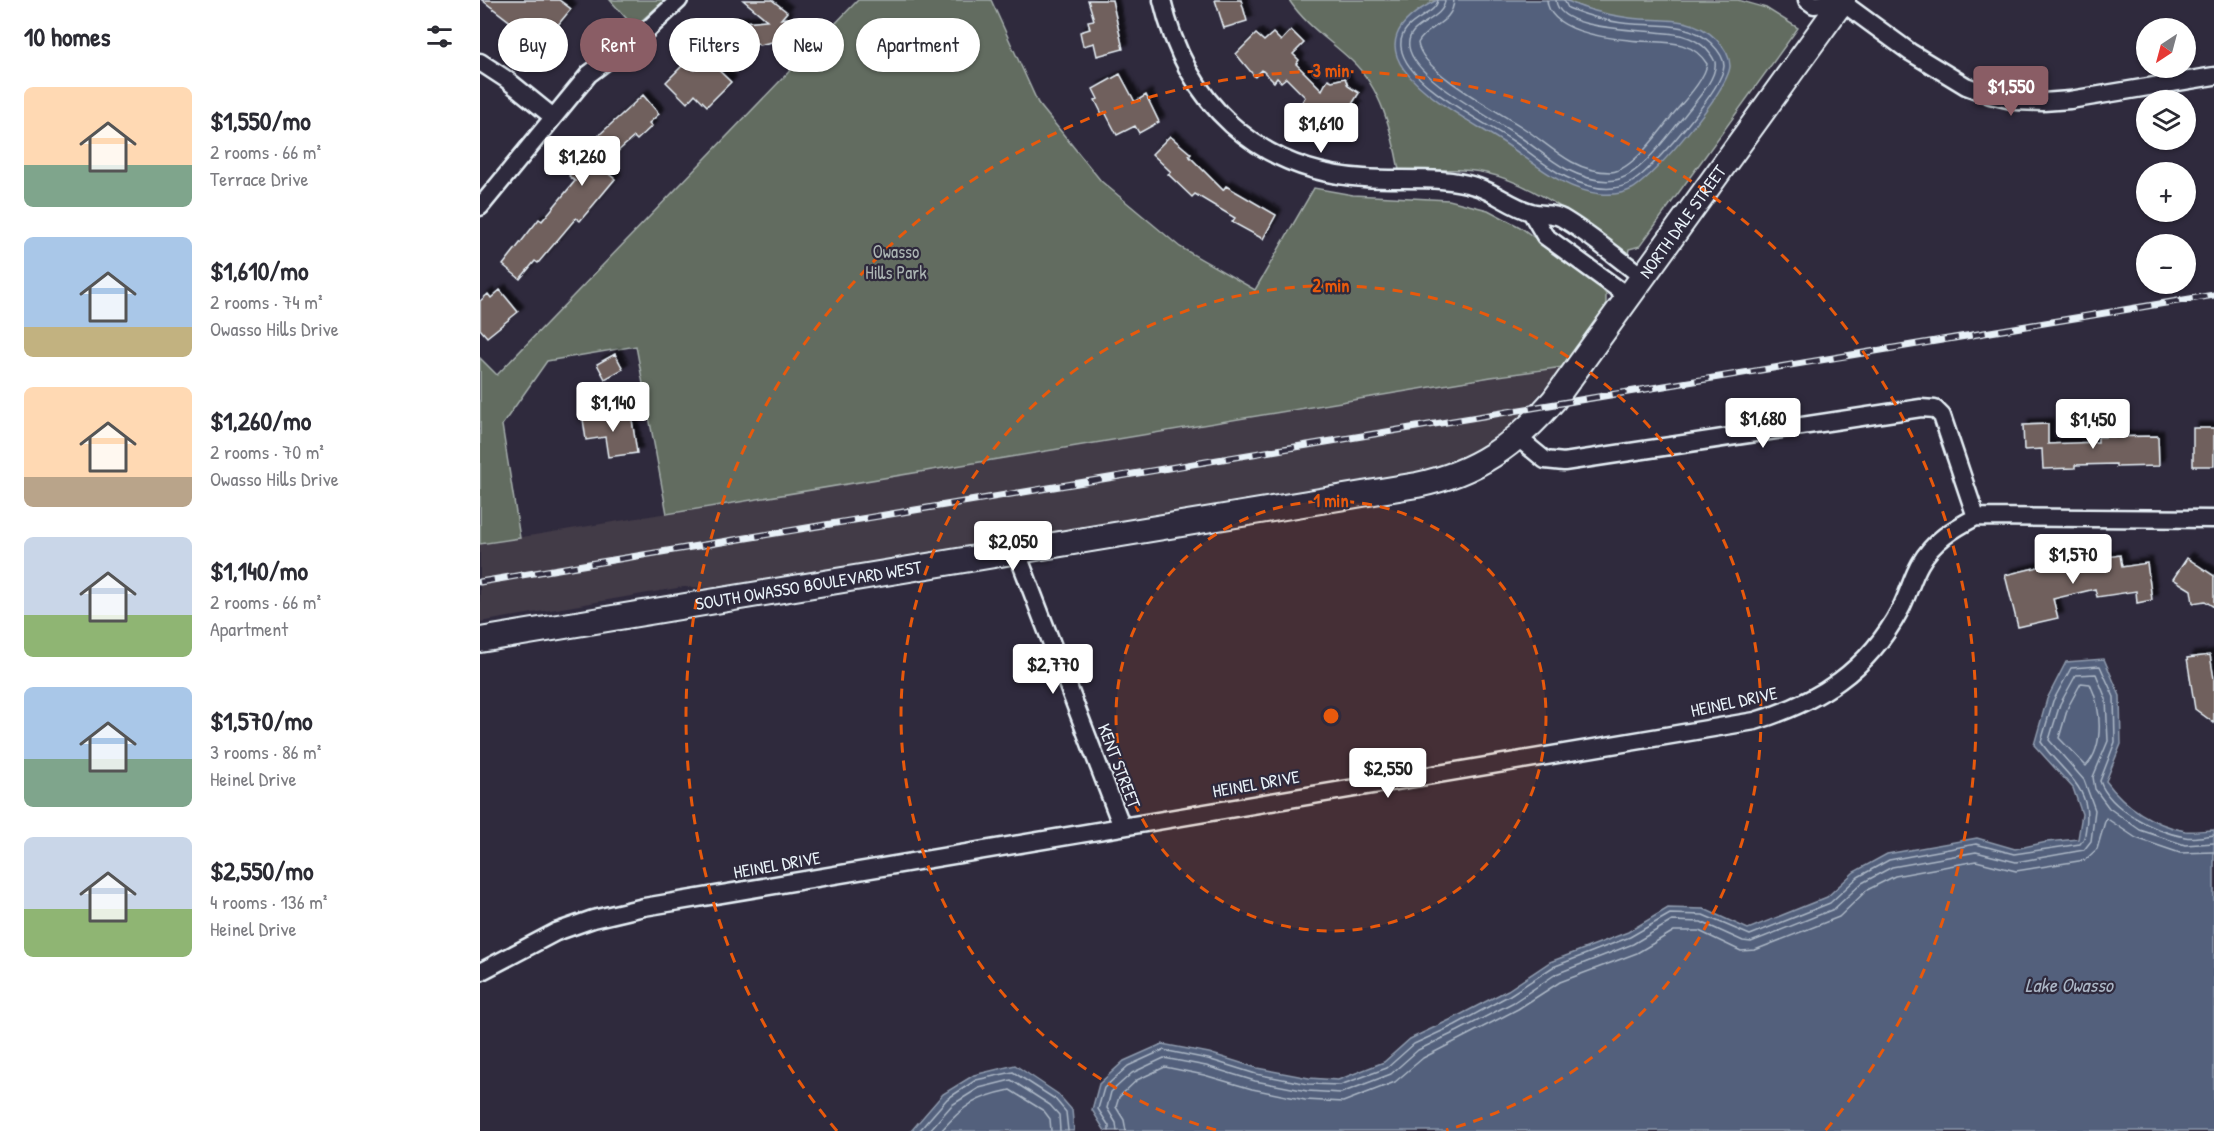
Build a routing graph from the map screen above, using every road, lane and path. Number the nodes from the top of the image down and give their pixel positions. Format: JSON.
{"nodes":[{"id":1,"x":679,"y":0,"type":"edge"},
{"id":2,"x":1162,"y":0,"type":"edge"},
{"id":3,"x":1807,"y":0,"type":"edge"},
{"id":4,"x":1841,"y":1,"type":"edge"},
{"id":5,"x":480,"y":62,"type":"edge"},
{"id":6,"x":2214,"y":76,"type":"edge"},
{"id":7,"x":553,"y":117,"type":"junction"},
{"id":8,"x":480,"y":207,"type":"edge"},
{"id":9,"x":1531,"y":212,"type":"junction"},
{"id":10,"x":1643,"y":277,"type":"junction"},
{"id":11,"x":1629,"y":297,"type":"junction"},
{"id":12,"x":1517,"y":437,"type":"junction"},
{"id":13,"x":1976,"y":517,"type":"junction"},
{"id":14,"x":2214,"y":519,"type":"edge"},
{"id":15,"x":1016,"y":550,"type":"junction"},
{"id":16,"x":480,"y":640,"type":"edge"},
{"id":17,"x":1122,"y":827,"type":"junction"},
{"id":18,"x":480,"y":972,"type":"edge"}],
"edges":[{"from":1,"to":7,"type":"street"},
{"from":2,"to":9,"type":"street"},
{"from":3,"to":4,"type":"street"},
{"from":4,"to":6,"type":"street"},
{"from":4,"to":10,"type":"street","name":"NORTH DALE STREET"},
{"from":5,"to":7,"type":"street"},
{"from":7,"to":8,"type":"street"},
{"from":9,"to":10,"type":"street"},
{"from":9,"to":11,"type":"street"},
{"from":10,"to":11,"type":"street","name":"NORTH DALE STREET"},
{"from":11,"to":12,"type":"street","name":"NORTH DALE STREET"},
{"from":12,"to":13,"type":"street"},
{"from":12,"to":15,"type":"street","name":"SOUTH OWASSO BOULEVARD WEST"},
{"from":13,"to":14,"type":"street","name":"HEINEL DRIVE"},
{"from":13,"to":17,"type":"street","name":"HEINEL DRIVE"},
{"from":15,"to":16,"type":"street","name":"SOUTH OWASSO BOULEVARD WEST"},
{"from":15,"to":17,"type":"street","name":"KENT STREET"},
{"from":17,"to":18,"type":"street","name":"HEINEL DRIVE"}]}
